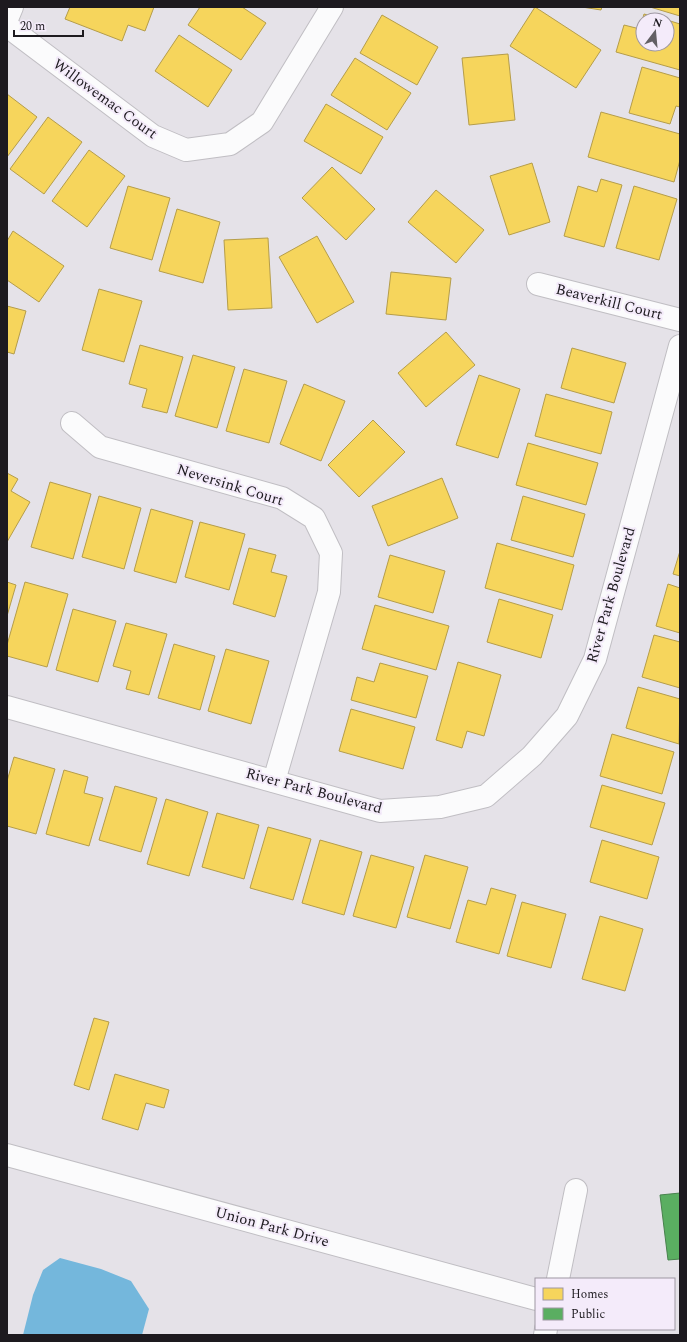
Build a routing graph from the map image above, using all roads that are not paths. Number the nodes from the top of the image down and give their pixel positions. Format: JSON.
{"nodes":[{"id":1,"x":12,"y":7,"type":"edge"},
{"id":2,"x":332,"y":7,"type":"edge"},
{"id":3,"x":7,"y":19,"type":"edge"},
{"id":4,"x":7,"y":26,"type":"edge"},
{"id":5,"x":538,"y":284,"type":"dead end"},
{"id":6,"x":680,"y":320,"type":"edge"},
{"id":7,"x":680,"y":346,"type":"edge"},
{"id":8,"x":72,"y":422,"type":"dead end"},
{"id":9,"x":7,"y":707,"type":"edge"},
{"id":10,"x":274,"y":781,"type":"junction"},
{"id":11,"x":7,"y":1155,"type":"edge"},
{"id":12,"x":576,"y":1190,"type":"dead end"},
{"id":13,"x":558,"y":1278,"type":"edge"},
{"id":14,"x":535,"y":1299,"type":"edge"}],
"edges":[{"from":1,"to":3,"type":"street"},
{"from":2,"to":4,"type":"street","name":"Willowemac Court"},
{"from":5,"to":6,"type":"street","name":"Beaverkill Court"},
{"from":7,"to":10,"type":"street","name":"River Park Boulevard"},
{"from":8,"to":10,"type":"street","name":"Neversink Court"},
{"from":9,"to":10,"type":"street","name":"River Park Boulevard"},
{"from":11,"to":14,"type":"street","name":"Union Park Drive"},
{"from":12,"to":13,"type":"street"}]}
